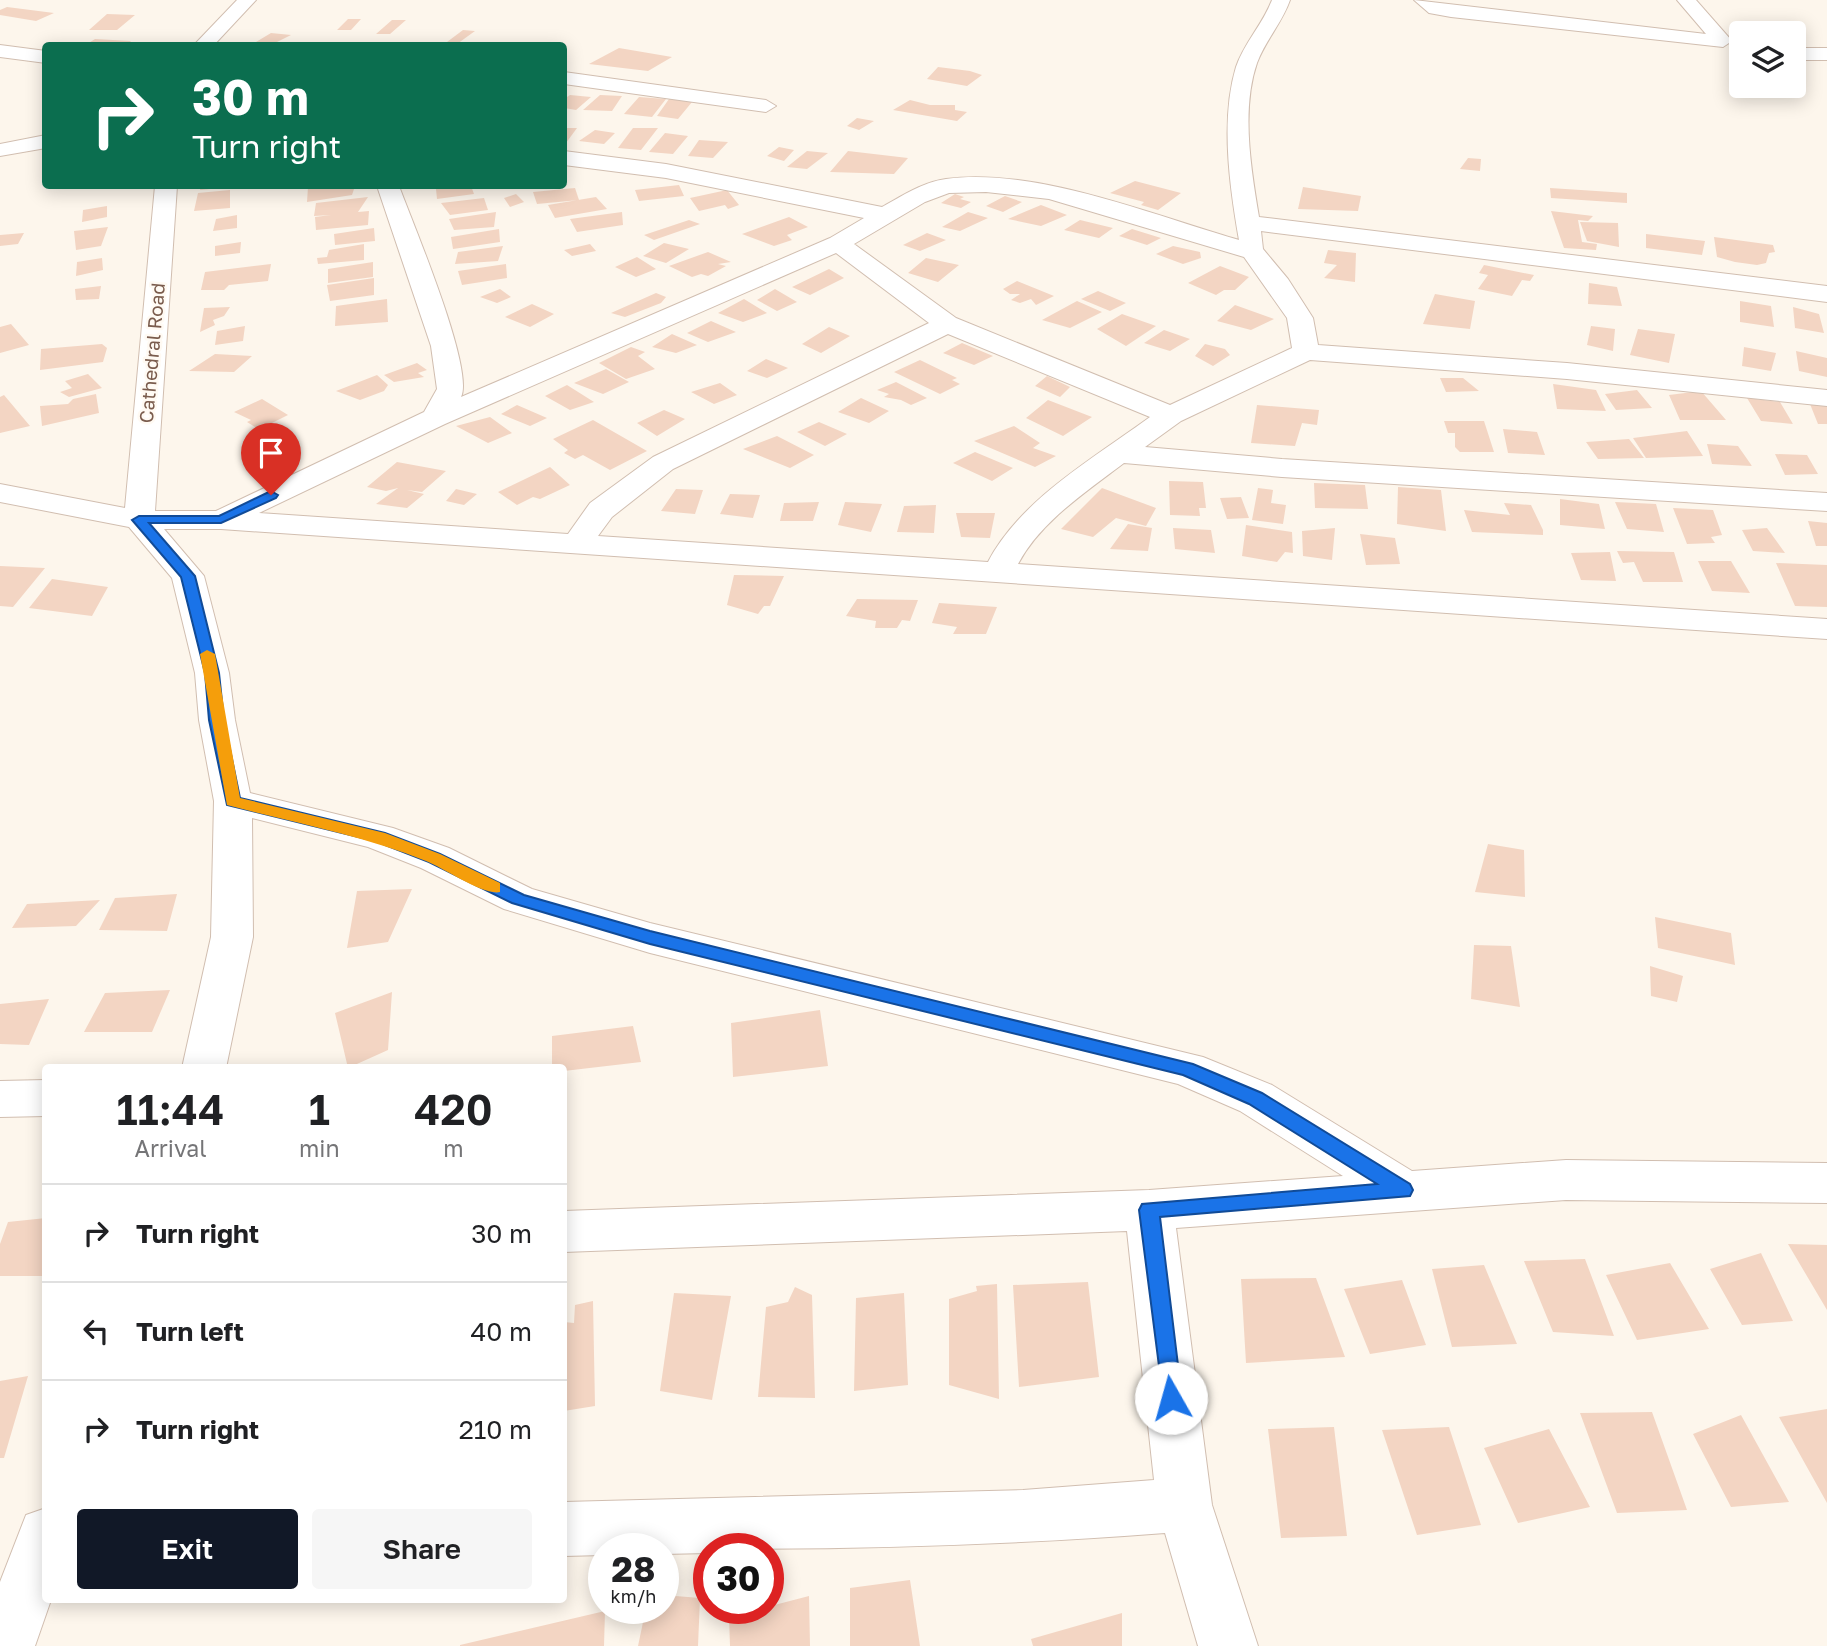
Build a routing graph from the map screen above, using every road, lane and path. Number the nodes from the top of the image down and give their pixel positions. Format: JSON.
{"nodes":[{"id":1,"x":247,"y":0,"type":"edge"},
{"id":2,"x":1280,"y":0,"type":"edge"},
{"id":3,"x":1423,"y":0,"type":"edge"},
{"id":4,"x":1686,"y":0,"type":"edge"},
{"id":5,"x":1723,"y":41,"type":"junction"},
{"id":6,"x":206,"y":42,"type":"edge"},
{"id":7,"x":1729,"y":43,"type":"edge"},
{"id":8,"x":0,"y":51,"type":"edge"},
{"id":9,"x":1806,"y":54,"type":"edge"},
{"id":10,"x":1827,"y":54,"type":"edge"},
{"id":11,"x":42,"y":56,"type":"edge"},
{"id":12,"x":567,"y":78,"type":"edge"},
{"id":13,"x":766,"y":106,"type":"dead end"},
{"id":14,"x":42,"y":142,"type":"edge"},
{"id":15,"x":0,"y":150,"type":"edge"},
{"id":16,"x":567,"y":158,"type":"edge"},
{"id":17,"x":166,"y":189,"type":"edge"},
{"id":18,"x":389,"y":189,"type":"edge"},
{"id":19,"x":885,"y":215,"type":"junction"},
{"id":20,"x":1247,"y":222,"type":"junction"},
{"id":21,"x":838,"y":243,"type":"junction"},
{"id":22,"x":1253,"y":252,"type":"junction"},
{"id":23,"x":1827,"y":294,"type":"edge"},
{"id":24,"x":947,"y":324,"type":"junction"},
{"id":25,"x":1306,"y":352,"type":"junction"},
{"id":26,"x":1827,"y":398,"type":"edge"},
{"id":27,"x":1171,"y":415,"type":"junction"},
{"id":28,"x":435,"y":418,"type":"junction"},
{"id":29,"x":1119,"y":454,"type":"junction"},
{"id":30,"x":0,"y":494,"type":"edge"},
{"id":31,"x":1827,"y":502,"type":"edge"},
{"id":32,"x":139,"y":520,"type":"junction"},
{"id":33,"x":221,"y":520,"type":"junction"},
{"id":34,"x":577,"y":544,"type":"junction"},
{"id":35,"x":999,"y":571,"type":"junction"},
{"id":36,"x":1827,"y":629,"type":"edge"},
{"id":37,"x":233,"y":801,"type":"junction"},
{"id":38,"x":205,"y":1064,"type":"edge"},
{"id":39,"x":42,"y":1098,"type":"edge"},
{"id":40,"x":0,"y":1099,"type":"edge"},
{"id":41,"x":1827,"y":1182,"type":"edge"},
{"id":42,"x":1403,"y":1190,"type":"junction"},
{"id":43,"x":1149,"y":1210,"type":"junction"},
{"id":44,"x":567,"y":1231,"type":"edge"},
{"id":45,"x":1184,"y":1505,"type":"junction"},
{"id":46,"x":567,"y":1529,"type":"edge"},
{"id":47,"x":42,"y":1542,"type":"edge"},
{"id":48,"x":12,"y":1593,"type":"edge"},
{"id":49,"x":5,"y":1646,"type":"edge"},
{"id":50,"x":1228,"y":1646,"type":"edge"}],
"edges":[{"from":1,"to":6,"type":"street"},
{"from":2,"to":20,"type":"street"},
{"from":3,"to":5,"type":"street"},
{"from":4,"to":5,"type":"street"},
{"from":5,"to":7,"type":"street"},
{"from":8,"to":11,"type":"street"},
{"from":9,"to":10,"type":"street"},
{"from":12,"to":13,"type":"street"},
{"from":14,"to":15,"type":"street"},
{"from":16,"to":19,"type":"street"},
{"from":17,"to":32,"type":"street","name":"Cathedral Road"},
{"from":18,"to":28,"type":"street"},
{"from":19,"to":21,"type":"street"},
{"from":19,"to":22,"type":"street"},
{"from":20,"to":22,"type":"street"},
{"from":20,"to":23,"type":"street"},
{"from":21,"to":24,"type":"street"},
{"from":21,"to":28,"type":"street"},
{"from":22,"to":25,"type":"street"},
{"from":24,"to":27,"type":"street"},
{"from":24,"to":34,"type":"street"},
{"from":25,"to":26,"type":"street"},
{"from":25,"to":27,"type":"street"},
{"from":27,"to":29,"type":"street"},
{"from":28,"to":33,"type":"street"},
{"from":29,"to":31,"type":"street"},
{"from":29,"to":35,"type":"street"},
{"from":30,"to":32,"type":"street"},
{"from":32,"to":33,"type":"street"},
{"from":32,"to":37,"type":"street"},
{"from":33,"to":34,"type":"street"},
{"from":34,"to":35,"type":"street"},
{"from":35,"to":36,"type":"street"},
{"from":37,"to":38,"type":"street"},
{"from":37,"to":42,"type":"street"},
{"from":39,"to":40,"type":"street"},
{"from":41,"to":42,"type":"street"},
{"from":42,"to":43,"type":"street"},
{"from":43,"to":44,"type":"street"},
{"from":43,"to":45,"type":"street"},
{"from":45,"to":46,"type":"street"},
{"from":45,"to":50,"type":"street"},
{"from":47,"to":48,"type":"street"},
{"from":48,"to":49,"type":"street"}]}
